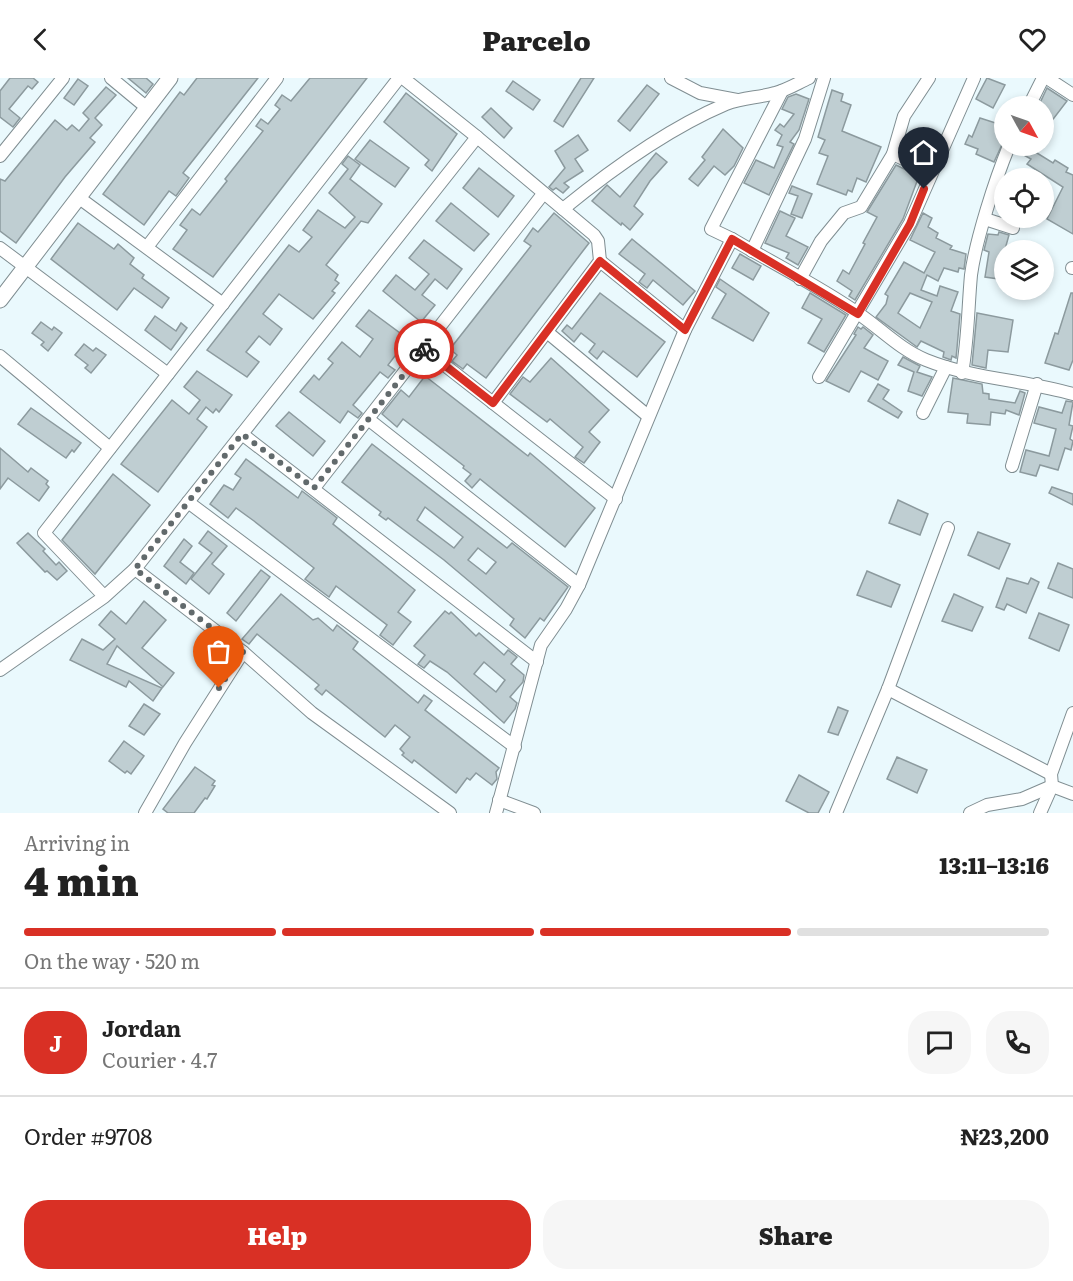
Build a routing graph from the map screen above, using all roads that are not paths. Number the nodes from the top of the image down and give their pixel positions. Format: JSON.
{"nodes":[{"id":1,"x":63,"y":78,"type":"edge"},
{"id":2,"x":111,"y":78,"type":"edge"},
{"id":3,"x":170,"y":78,"type":"edge"},
{"id":4,"x":277,"y":78,"type":"edge"},
{"id":5,"x":401,"y":78,"type":"edge"},
{"id":6,"x":670,"y":78,"type":"edge"},
{"id":7,"x":809,"y":78,"type":"edge"},
{"id":8,"x":825,"y":78,"type":"edge"},
{"id":9,"x":929,"y":78,"type":"edge"},
{"id":10,"x":974,"y":78,"type":"edge"},
{"id":11,"x":1045,"y":78,"type":"edge"},
{"id":12,"x":782,"y":91,"type":"junction"},
{"id":13,"x":1035,"y":96,"type":"edge"},
{"id":14,"x":1073,"y":96,"type":"edge"},
{"id":15,"x":737,"y":100,"type":"junction"},
{"id":16,"x":146,"y":107,"type":"junction"},
{"id":17,"x":477,"y":136,"type":"junction"},
{"id":18,"x":893,"y":154,"type":"junction"},
{"id":19,"x":0,"y":156,"type":"edge"},
{"id":20,"x":1006,"y":156,"type":"edge"},
{"id":21,"x":931,"y":172,"type":"junction"},
{"id":22,"x":543,"y":194,"type":"junction"},
{"id":23,"x":78,"y":196,"type":"junction"},
{"id":24,"x":563,"y":209,"type":"junction"},
{"id":25,"x":985,"y":219,"type":"junction"},
{"id":26,"x":994,"y":222,"type":"edge"},
{"id":27,"x":732,"y":239,"type":"junction"},
{"id":28,"x":147,"y":247,"type":"junction"},
{"id":29,"x":0,"y":248,"type":"edge"},
{"id":30,"x":752,"y":251,"type":"junction"},
{"id":31,"x":600,"y":261,"type":"junction"},
{"id":32,"x":25,"y":267,"type":"junction"},
{"id":33,"x":800,"y":279,"type":"junction"},
{"id":34,"x":0,"y":300,"type":"edge"},
{"id":35,"x":223,"y":304,"type":"junction"},
{"id":36,"x":858,"y":314,"type":"junction"},
{"id":37,"x":685,"y":330,"type":"junction"},
{"id":38,"x":547,"y":332,"type":"junction"},
{"id":39,"x":424,"y":349,"type":"junction"},
{"id":40,"x":0,"y":356,"type":"edge"},
{"id":41,"x":946,"y":367,"type":"junction"},
{"id":42,"x":962,"y":373,"type":"junction"},
{"id":43,"x":168,"y":374,"type":"junction"},
{"id":44,"x":819,"y":377,"type":"dead end"},
{"id":45,"x":1037,"y":384,"type":"junction"},
{"id":46,"x":1073,"y":394,"type":"edge"},
{"id":47,"x":493,"y":403,"type":"junction"},
{"id":48,"x":923,"y":413,"type":"dead end"},
{"id":49,"x":648,"y":416,"type":"junction"},
{"id":50,"x":368,"y":419,"type":"junction"},
{"id":51,"x":242,"y":434,"type":"junction"},
{"id":52,"x":110,"y":448,"type":"junction"},
{"id":53,"x":1012,"y":466,"type":"dead end"},
{"id":54,"x":314,"y":488,"type":"junction"},
{"id":55,"x":616,"y":499,"type":"junction"},
{"id":56,"x":188,"y":502,"type":"junction"},
{"id":57,"x":948,"y":528,"type":"dead end"},
{"id":58,"x":135,"y":569,"type":"junction"},
{"id":59,"x":579,"y":585,"type":"junction"},
{"id":60,"x":103,"y":595,"type":"junction"},
{"id":61,"x":243,"y":652,"type":"junction"},
{"id":62,"x":537,"y":662,"type":"junction"},
{"id":63,"x":0,"y":670,"type":"edge"},
{"id":64,"x":888,"y":689,"type":"junction"},
{"id":65,"x":1073,"y":713,"type":"edge"},
{"id":66,"x":514,"y":747,"type":"junction"},
{"id":67,"x":1052,"y":780,"type":"junction"},
{"id":68,"x":1073,"y":794,"type":"edge"},
{"id":69,"x":499,"y":800,"type":"junction"},
{"id":70,"x":145,"y":813,"type":"edge"},
{"id":71,"x":450,"y":813,"type":"edge"},
{"id":72,"x":496,"y":813,"type":"edge"},
{"id":73,"x":534,"y":813,"type":"edge"},
{"id":74,"x":836,"y":813,"type":"edge"},
{"id":75,"x":970,"y":813,"type":"edge"},
{"id":76,"x":1040,"y":813,"type":"edge"}],
"edges":[{"from":1,"to":19,"type":"street"},
{"from":2,"to":16,"type":"street"},
{"from":3,"to":16,"type":"street"},
{"from":4,"to":28,"type":"street"},
{"from":5,"to":17,"type":"street"},
{"from":5,"to":35,"type":"street"},
{"from":6,"to":15,"type":"street"},
{"from":7,"to":12,"type":"street"},
{"from":8,"to":30,"type":"street"},
{"from":9,"to":18,"type":"street"},
{"from":10,"to":21,"type":"street"},
{"from":11,"to":13,"type":"street"},
{"from":11,"to":14,"type":"street"},
{"from":12,"to":15,"type":"street"},
{"from":12,"to":27,"type":"street"},
{"from":15,"to":24,"type":"street"},
{"from":16,"to":23,"type":"street"},
{"from":17,"to":22,"type":"street"},
{"from":17,"to":51,"type":"street"},
{"from":18,"to":21,"type":"street"},
{"from":18,"to":33,"type":"street"},
{"from":20,"to":25,"type":"street"},
{"from":21,"to":36,"type":"street"},
{"from":22,"to":24,"type":"street"},
{"from":22,"to":39,"type":"street"},
{"from":23,"to":28,"type":"street"},
{"from":23,"to":32,"type":"street"},
{"from":24,"to":31,"type":"street"},
{"from":25,"to":26,"type":"street"},
{"from":25,"to":42,"type":"street"},
{"from":27,"to":30,"type":"street"},
{"from":27,"to":37,"type":"street"},
{"from":28,"to":35,"type":"street"},
{"from":29,"to":32,"type":"street"},
{"from":30,"to":33,"type":"street"},
{"from":31,"to":37,"type":"street"},
{"from":31,"to":38,"type":"street"},
{"from":32,"to":34,"type":"street"},
{"from":32,"to":43,"type":"street"},
{"from":33,"to":36,"type":"street"},
{"from":35,"to":43,"type":"street"},
{"from":36,"to":41,"type":"street"},
{"from":36,"to":44,"type":"street"},
{"from":37,"to":49,"type":"street"},
{"from":38,"to":47,"type":"street"},
{"from":38,"to":49,"type":"street"},
{"from":39,"to":47,"type":"street"},
{"from":39,"to":50,"type":"street"},
{"from":40,"to":52,"type":"street"},
{"from":41,"to":42,"type":"street"},
{"from":41,"to":48,"type":"street"},
{"from":42,"to":45,"type":"street"},
{"from":43,"to":52,"type":"street"},
{"from":45,"to":46,"type":"street"},
{"from":45,"to":53,"type":"street"},
{"from":47,"to":55,"type":"street"},
{"from":49,"to":55,"type":"street"},
{"from":50,"to":54,"type":"street"},
{"from":50,"to":59,"type":"street"},
{"from":51,"to":54,"type":"street"},
{"from":51,"to":56,"type":"street"},
{"from":52,"to":60,"type":"street"},
{"from":54,"to":62,"type":"street"},
{"from":55,"to":59,"type":"street"},
{"from":56,"to":58,"type":"street"},
{"from":56,"to":66,"type":"street"},
{"from":57,"to":64,"type":"street"},
{"from":58,"to":60,"type":"street"},
{"from":58,"to":61,"type":"street"},
{"from":59,"to":62,"type":"street"},
{"from":60,"to":63,"type":"street"},
{"from":61,"to":70,"type":"street"},
{"from":61,"to":71,"type":"street"},
{"from":62,"to":66,"type":"street"},
{"from":64,"to":67,"type":"street"},
{"from":64,"to":74,"type":"street"},
{"from":65,"to":67,"type":"street"},
{"from":66,"to":69,"type":"street"},
{"from":67,"to":68,"type":"street"},
{"from":67,"to":75,"type":"street"},
{"from":67,"to":76,"type":"street"},
{"from":69,"to":72,"type":"street"},
{"from":69,"to":73,"type":"street"}]}
